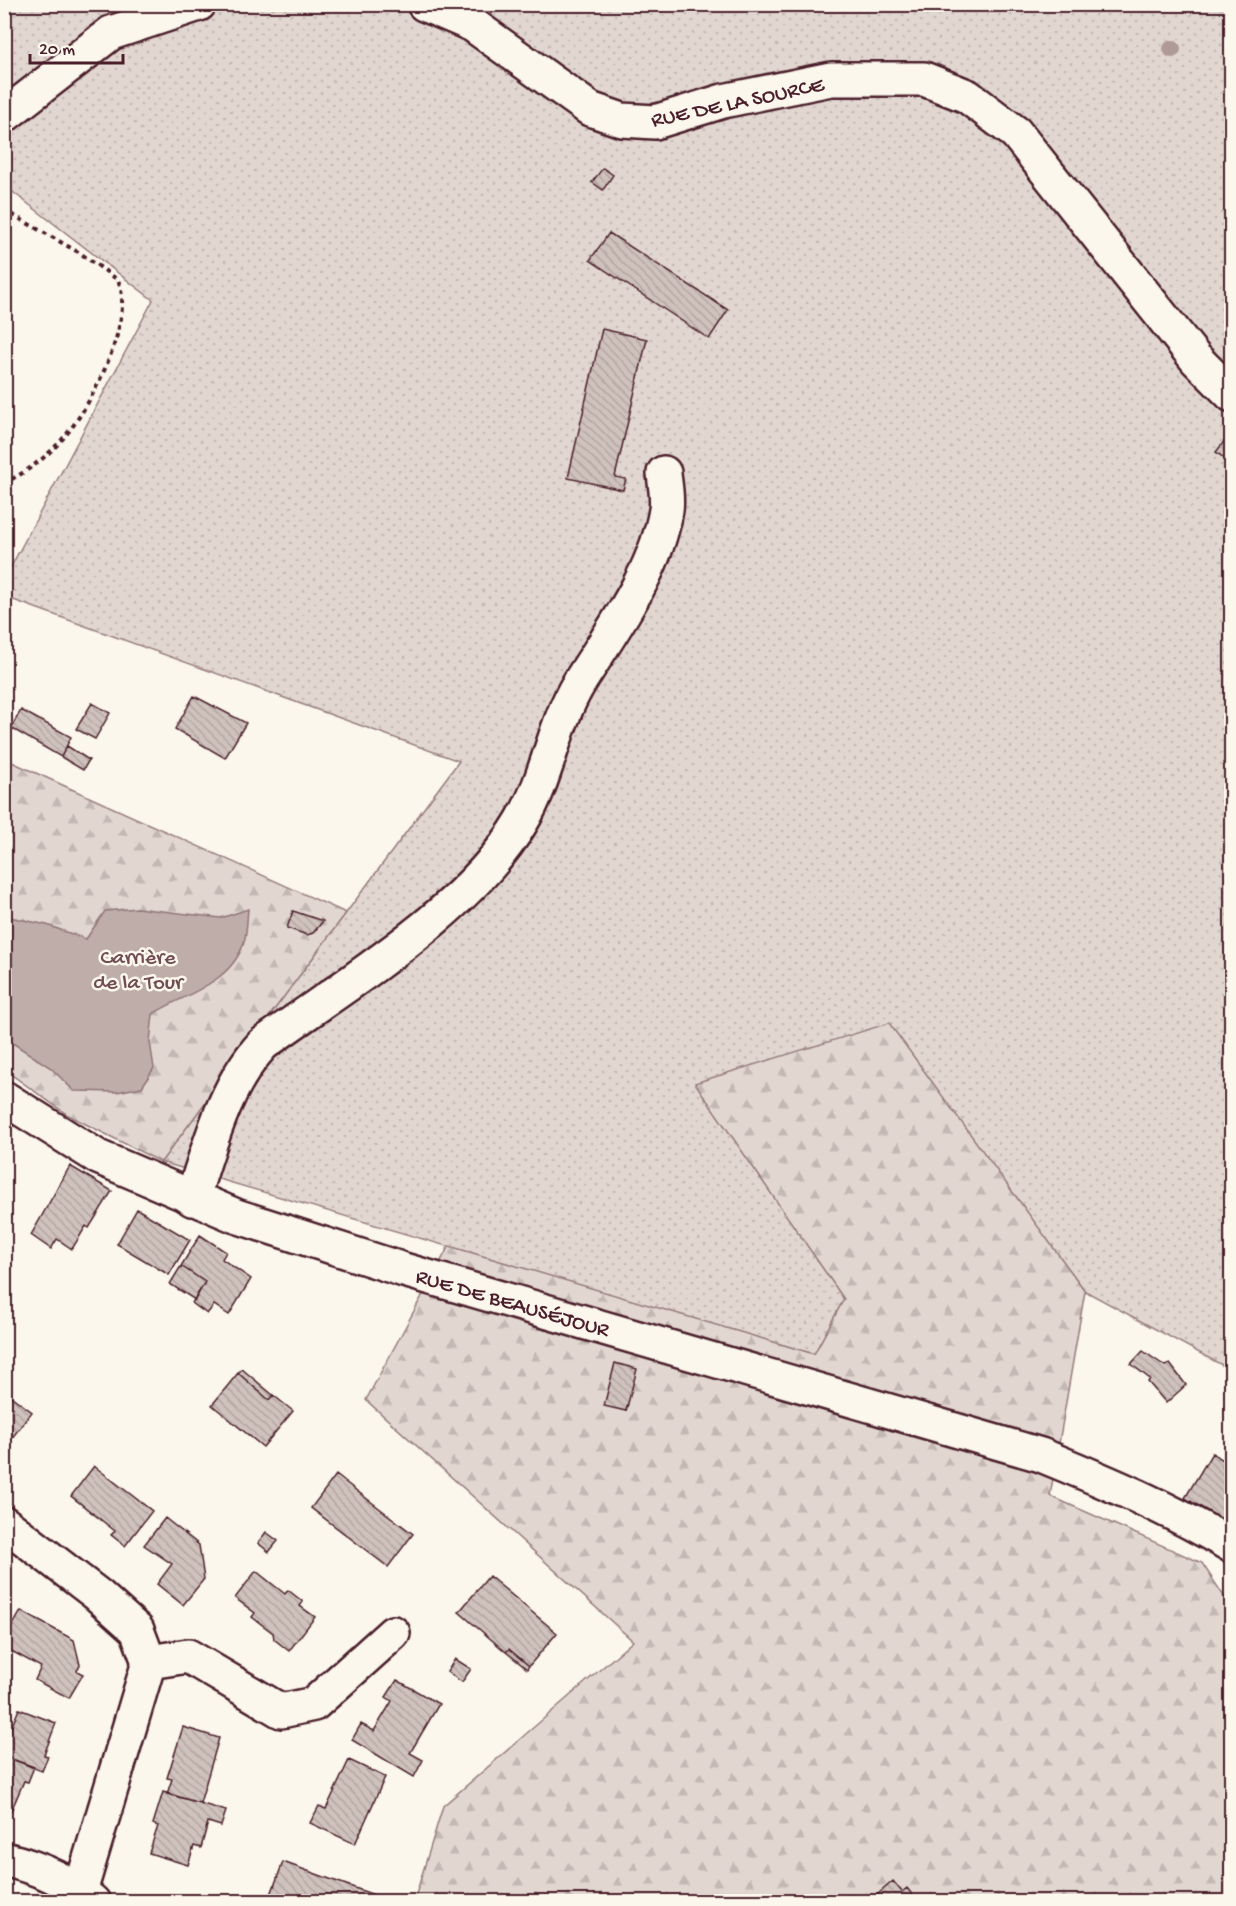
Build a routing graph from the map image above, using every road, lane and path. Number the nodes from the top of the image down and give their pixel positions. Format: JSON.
{"nodes":[{"id":1,"x":199,"y":4,"type":"edge"},
{"id":2,"x":424,"y":4,"type":"edge"},
{"id":3,"x":4,"y":116,"type":"edge"},
{"id":4,"x":4,"y":210,"type":"edge"},
{"id":5,"x":1232,"y":395,"type":"edge"},
{"id":6,"x":664,"y":473,"type":"dead end"},
{"id":7,"x":4,"y":483,"type":"edge"},
{"id":8,"x":4,"y":1098,"type":"edge"},
{"id":9,"x":192,"y":1199,"type":"junction"},
{"id":10,"x":4,"y":1523,"type":"edge"},
{"id":11,"x":1232,"y":1546,"type":"edge"},
{"id":12,"x":393,"y":1633,"type":"dead end"},
{"id":13,"x":149,"y":1662,"type":"junction"},
{"id":14,"x":4,"y":1859,"type":"edge"},
{"id":15,"x":83,"y":1898,"type":"edge"}],
"edges":[{"from":1,"to":3,"type":"street"},
{"from":2,"to":5,"type":"street","name":"RUE DE LA SOURCE"},
{"from":4,"to":7,"type":"path"},
{"from":6,"to":9,"type":"street"},
{"from":8,"to":9,"type":"street","name":"RUE DE BEAUSÉJOUR"},
{"from":9,"to":11,"type":"street","name":"RUE DE BEAUSÉJOUR"},
{"from":10,"to":13,"type":"street"},
{"from":12,"to":13,"type":"street"},
{"from":13,"to":15,"type":"street"},
{"from":14,"to":15,"type":"street"}]}
